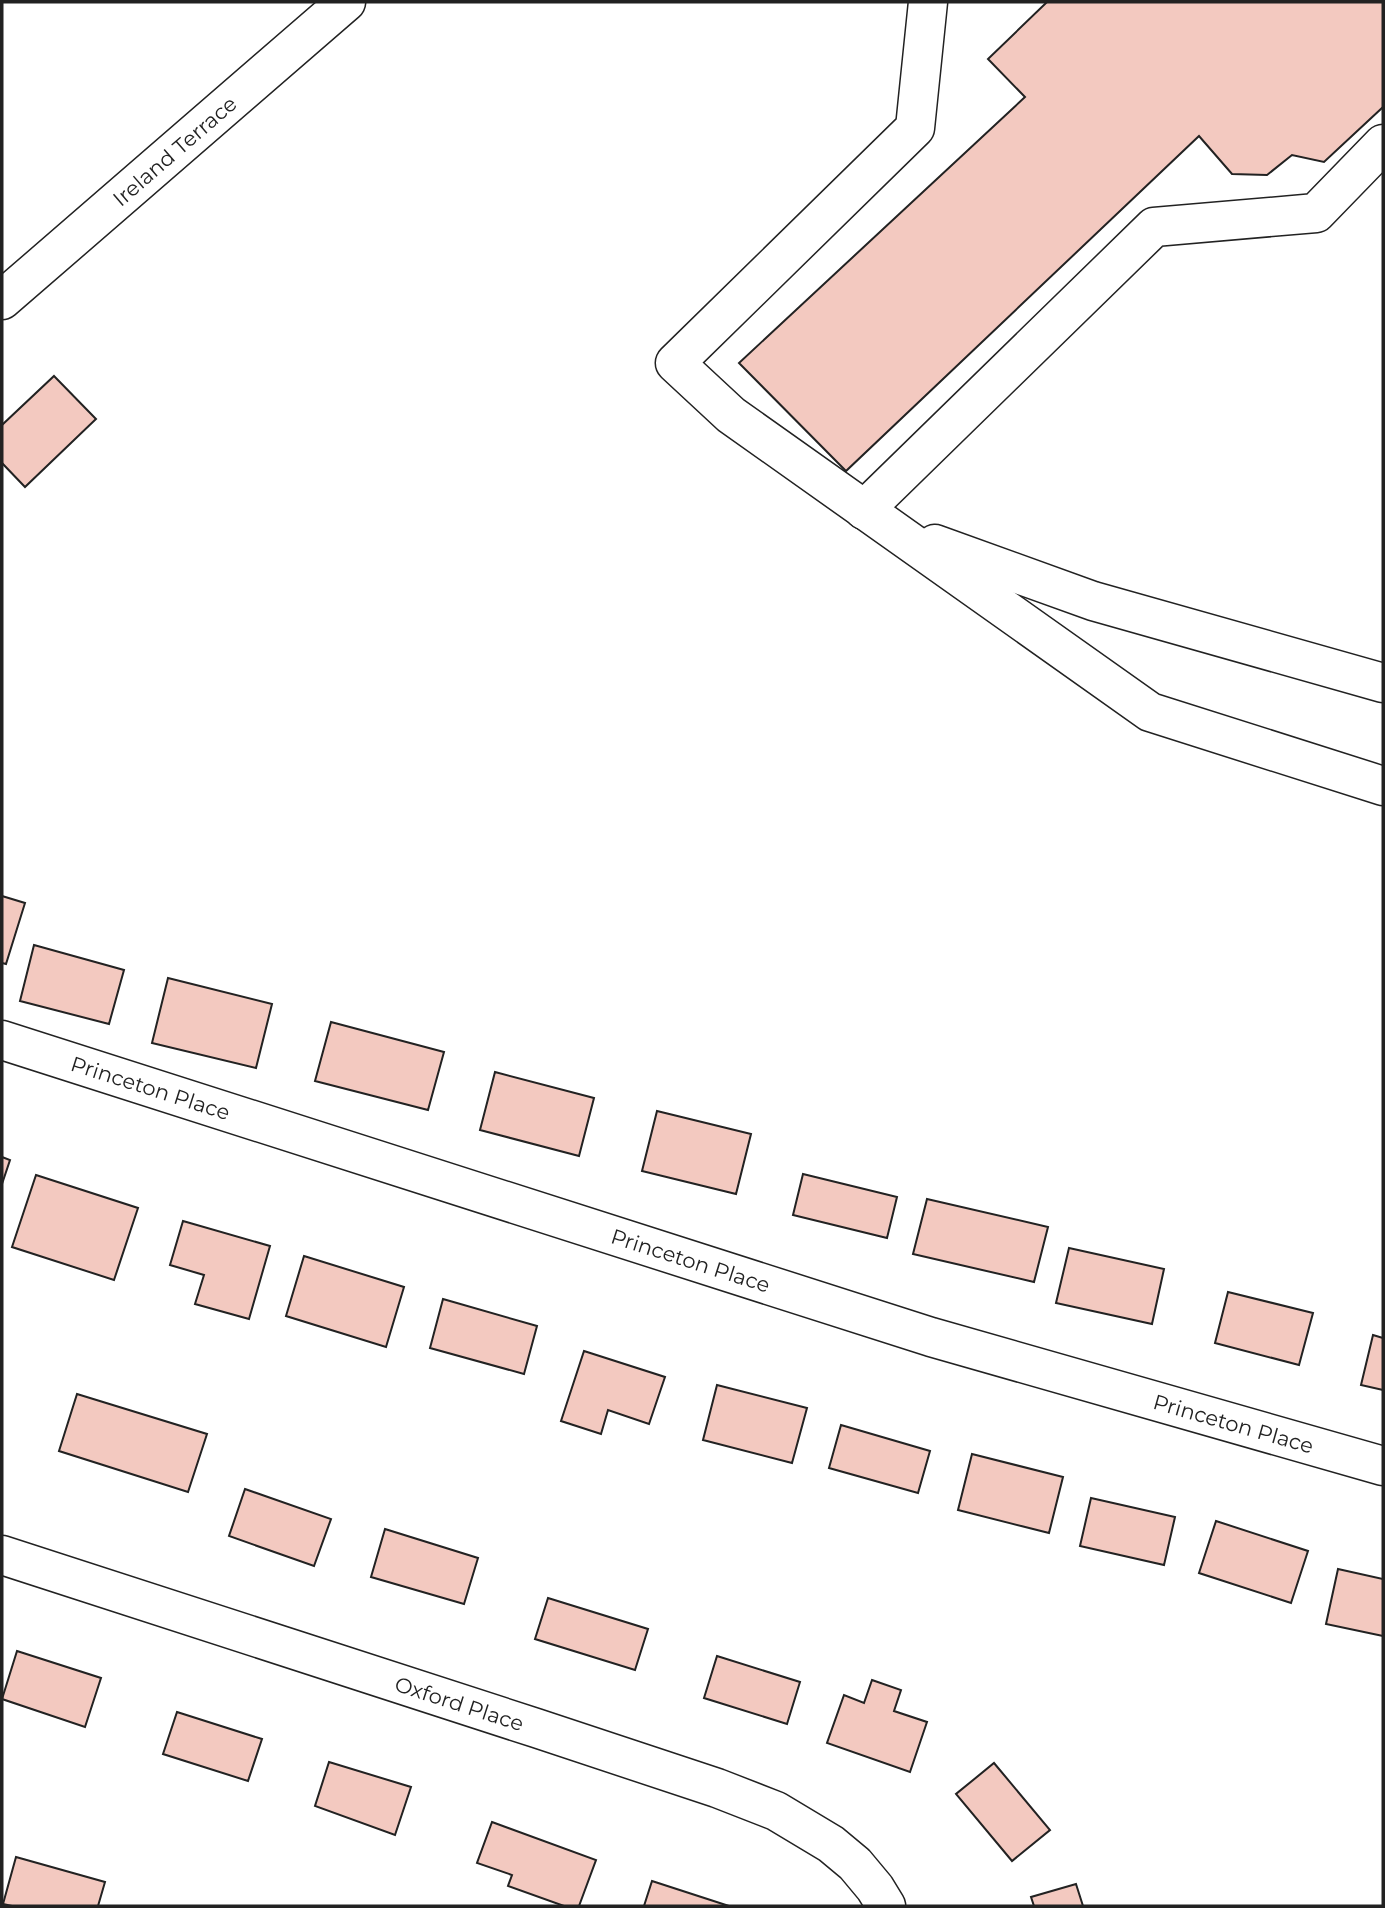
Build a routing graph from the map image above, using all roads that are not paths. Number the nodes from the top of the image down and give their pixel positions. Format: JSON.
{"nodes":[{"id":1,"x":346,"y":2,"type":"edge"},
{"id":2,"x":928,"y":2,"type":"edge"},
{"id":3,"x":1383,"y":144,"type":"edge"},
{"id":4,"x":2,"y":300,"type":"edge"},
{"id":5,"x":877,"y":519,"type":"junction"},
{"id":6,"x":1383,"y":683,"type":"edge"},
{"id":7,"x":1383,"y":786,"type":"edge"},
{"id":8,"x":2,"y":1040,"type":"edge"},
{"id":9,"x":1383,"y":1466,"type":"edge"},
{"id":10,"x":2,"y":1555,"type":"edge"},
{"id":11,"x":886,"y":1906,"type":"edge"}],
"edges":[{"from":1,"to":4,"type":"street","name":"Ireland Terrace"},
{"from":2,"to":5,"type":"street"},
{"from":3,"to":5,"type":"street"},
{"from":5,"to":6,"type":"street"},
{"from":5,"to":7,"type":"street"},
{"from":8,"to":9,"type":"street","name":"Princeton Place"},
{"from":10,"to":11,"type":"street","name":"Oxford Place"}]}
